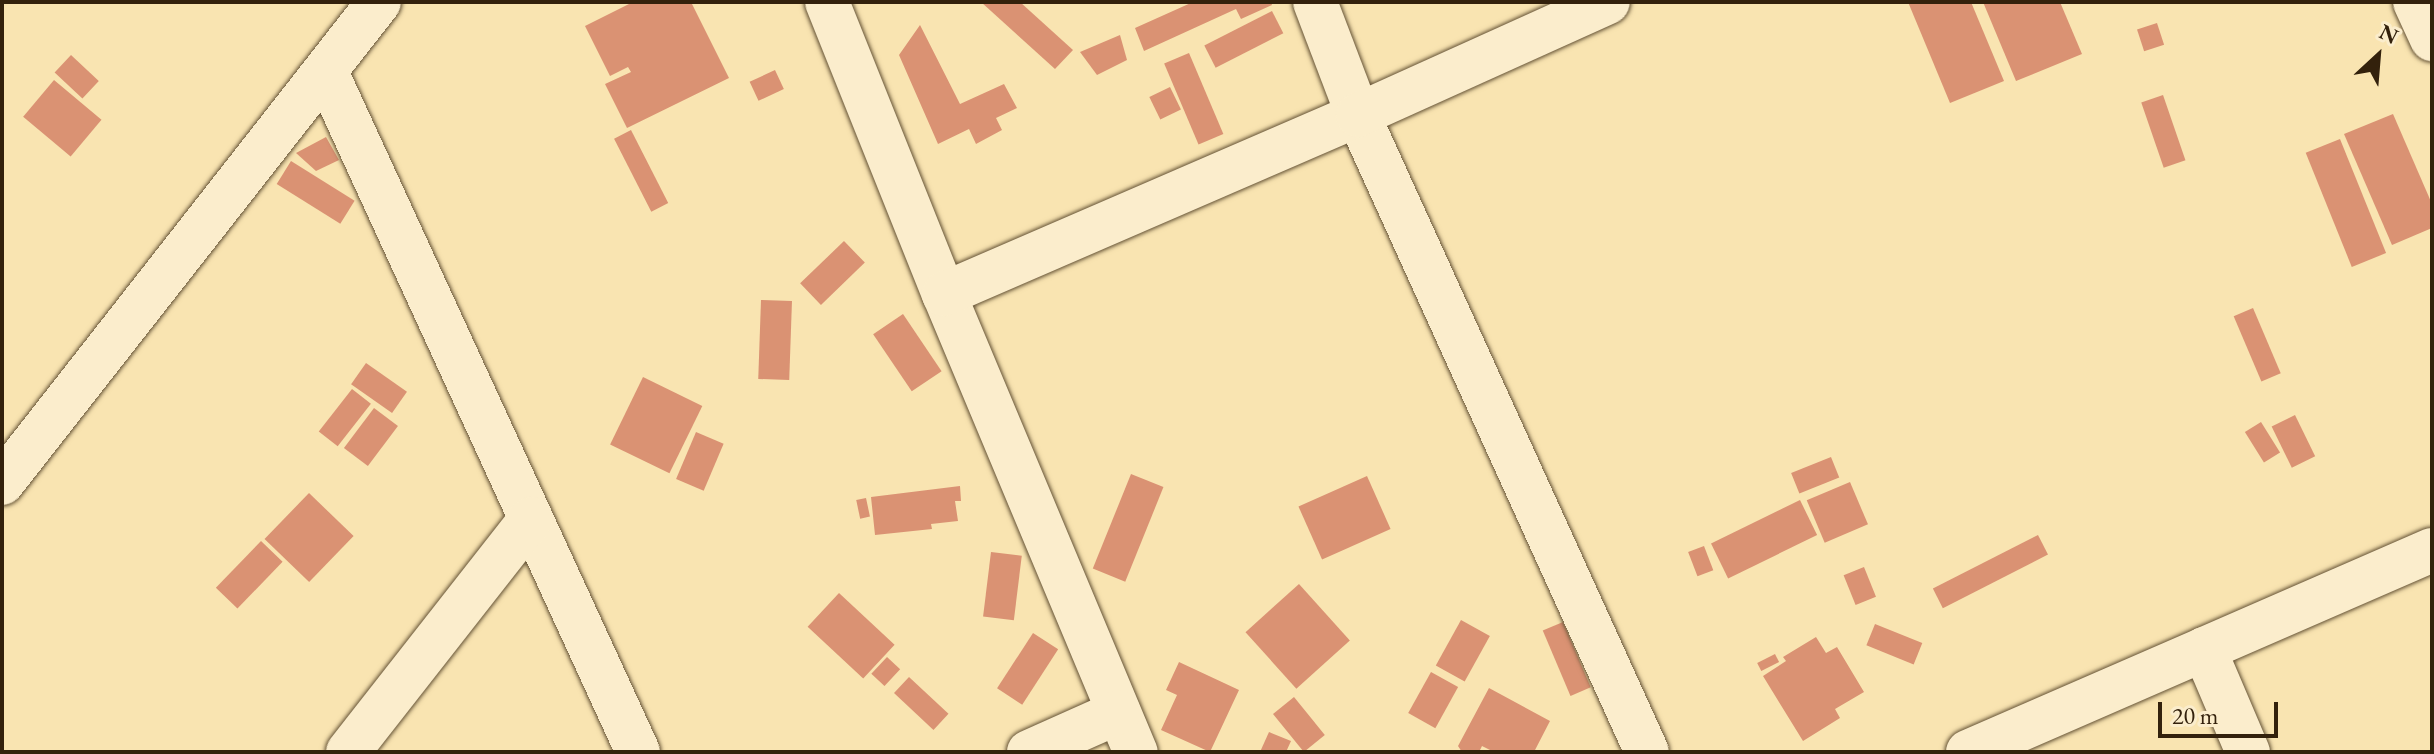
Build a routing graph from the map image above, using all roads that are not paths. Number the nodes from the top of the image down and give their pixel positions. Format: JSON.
{"nodes":[{"id":1,"x":379,"y":2,"type":"edge"},
{"id":2,"x":827,"y":2,"type":"edge"},
{"id":3,"x":1315,"y":2,"type":"edge"},
{"id":4,"x":1608,"y":2,"type":"edge"},
{"id":5,"x":2415,"y":2,"type":"edge"},
{"id":6,"x":2432,"y":39,"type":"edge"},
{"id":7,"x":326,"y":72,"type":"junction"},
{"id":8,"x":1358,"y":115,"type":"junction"},
{"id":9,"x":944,"y":294,"type":"junction"},
{"id":10,"x":2,"y":483,"type":"edge"},
{"id":11,"x":531,"y":519,"type":"junction"},
{"id":12,"x":2432,"y":550,"type":"edge"},
{"id":13,"x":2204,"y":649,"type":"junction"},
{"id":14,"x":1119,"y":712,"type":"junction"},
{"id":15,"x":348,"y":752,"type":"edge"},
{"id":16,"x":638,"y":752,"type":"edge"},
{"id":17,"x":1029,"y":752,"type":"edge"},
{"id":18,"x":1136,"y":752,"type":"edge"},
{"id":19,"x":1647,"y":752,"type":"edge"},
{"id":20,"x":1968,"y":752,"type":"edge"},
{"id":21,"x":2248,"y":752,"type":"edge"}],
"edges":[{"from":1,"to":7,"type":"street"},
{"from":2,"to":9,"type":"street"},
{"from":3,"to":8,"type":"street"},
{"from":4,"to":8,"type":"street"},
{"from":5,"to":6,"type":"street"},
{"from":7,"to":10,"type":"street"},
{"from":7,"to":11,"type":"street"},
{"from":8,"to":9,"type":"street"},
{"from":8,"to":19,"type":"street"},
{"from":9,"to":14,"type":"street"},
{"from":11,"to":15,"type":"street"},
{"from":11,"to":16,"type":"street"},
{"from":12,"to":13,"type":"street"},
{"from":13,"to":20,"type":"street"},
{"from":13,"to":21,"type":"street"},
{"from":14,"to":17,"type":"street"},
{"from":14,"to":18,"type":"street"}]}
